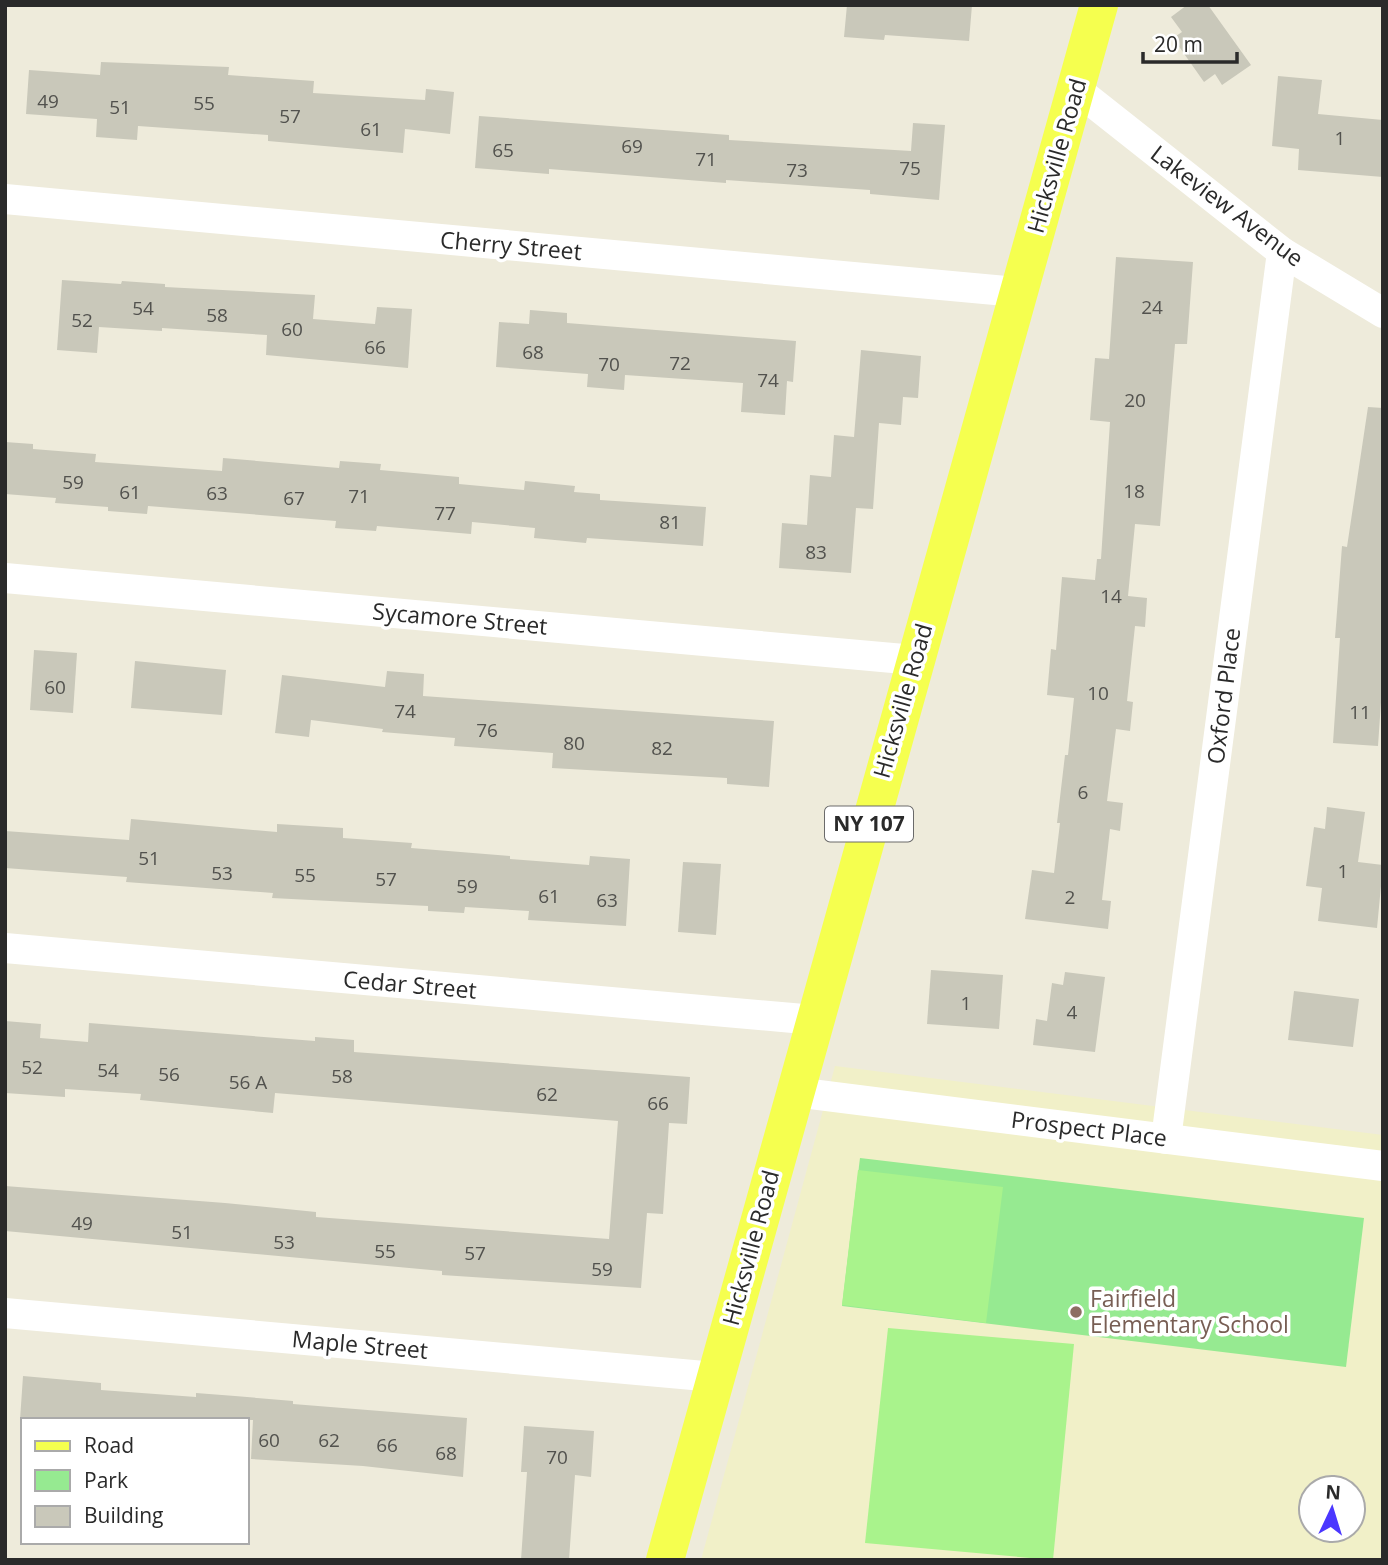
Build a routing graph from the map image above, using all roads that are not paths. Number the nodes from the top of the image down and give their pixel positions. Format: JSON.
{"nodes":[{"id":1,"x":1099,"y":5,"type":"edge"},
{"id":2,"x":1077,"y":90,"type":"junction"},
{"id":3,"x":5,"y":199,"type":"edge"},
{"id":4,"x":1282,"y":252,"type":"junction"},
{"id":5,"x":1017,"y":292,"type":"junction"},
{"id":6,"x":1383,"y":313,"type":"edge"},
{"id":7,"x":5,"y":578,"type":"edge"},
{"id":8,"x":915,"y":660,"type":"junction"},
{"id":9,"x":5,"y":948,"type":"edge"},
{"id":10,"x":815,"y":1020,"type":"junction"},
{"id":11,"x":795,"y":1092,"type":"junction"},
{"id":12,"x":1166,"y":1139,"type":"junction"},
{"id":13,"x":1383,"y":1166,"type":"edge"},
{"id":14,"x":5,"y":1313,"type":"edge"},
{"id":15,"x":715,"y":1377,"type":"junction"},
{"id":16,"x":664,"y":1560,"type":"edge"}],
"edges":[{"from":1,"to":2,"type":"main road","name":"Hicksville Road","number":"NY 107"},
{"from":2,"to":4,"type":"street","name":"Lakeview Avenue"},
{"from":2,"to":5,"type":"main road","name":"Hicksville Road","number":"NY 107"},
{"from":3,"to":5,"type":"street","name":"Cherry Street"},
{"from":4,"to":6,"type":"street","name":"Lakeview Avenue"},
{"from":4,"to":12,"type":"street","name":"Oxford Place"},
{"from":5,"to":8,"type":"main road","name":"Hicksville Road","number":"NY 107"},
{"from":7,"to":8,"type":"street","name":"Sycamore Street"},
{"from":8,"to":10,"type":"main road","name":"Hicksville Road","number":"NY 107"},
{"from":9,"to":10,"type":"street","name":"Cedar Street"},
{"from":10,"to":11,"type":"main road","name":"Hicksville Road","number":"NY 107"},
{"from":11,"to":12,"type":"street","name":"Prospect Place"},
{"from":11,"to":15,"type":"main road","name":"Hicksville Road","number":"NY 107"},
{"from":12,"to":13,"type":"street","name":"Prospect Place"},
{"from":14,"to":15,"type":"street","name":"Maple Street"},
{"from":15,"to":16,"type":"main road","name":"Hicksville Road","number":"NY 107"}]}
